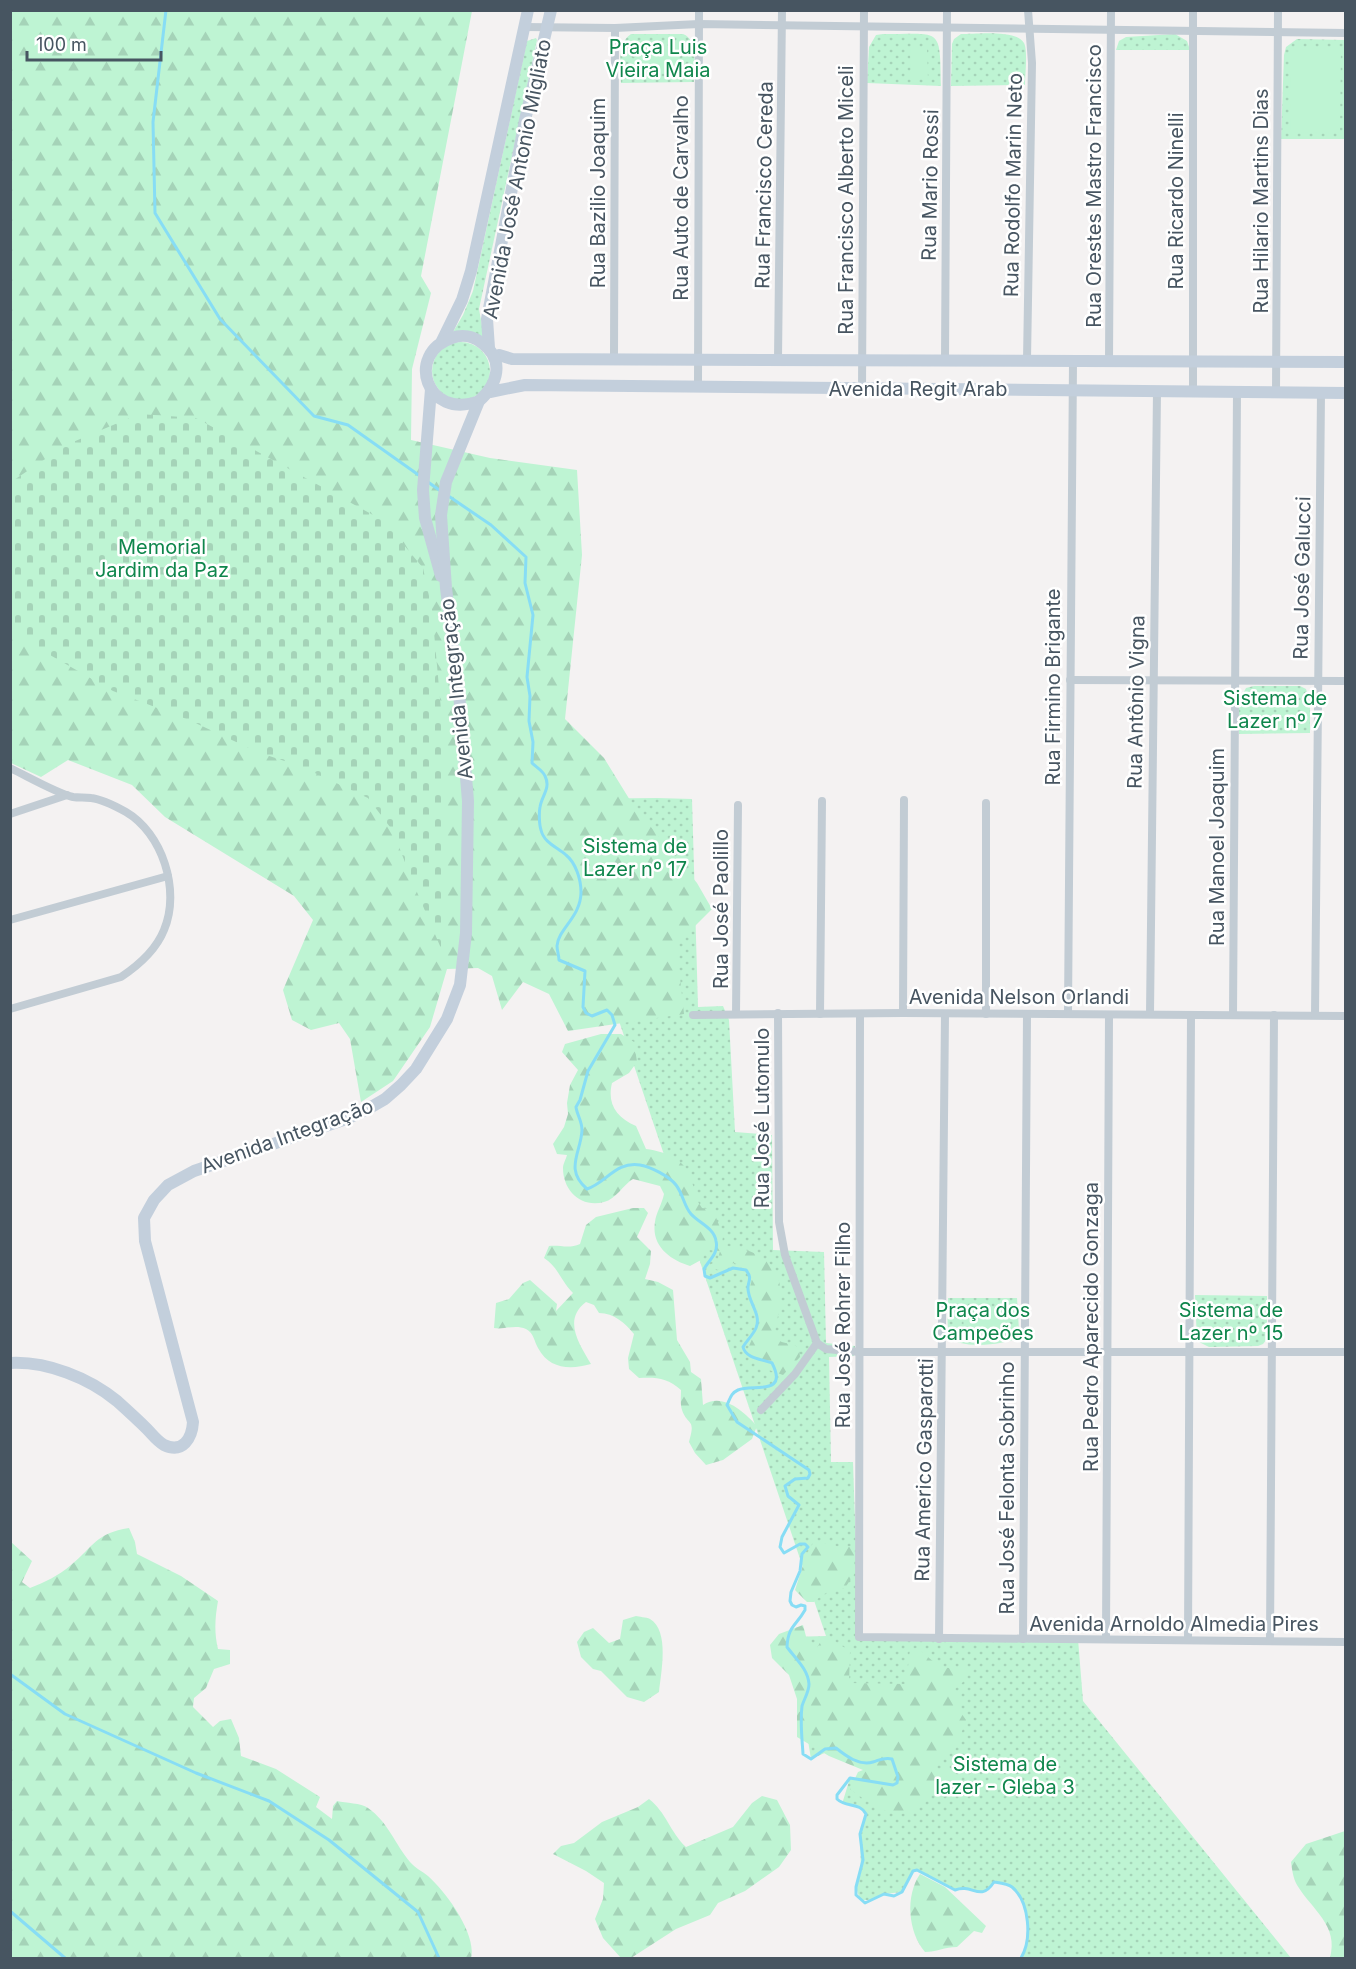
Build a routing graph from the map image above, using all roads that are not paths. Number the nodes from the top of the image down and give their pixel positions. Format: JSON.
{"nodes":[{"id":1,"x":528,"y":10,"type":"edge"},
{"id":2,"x":551,"y":10,"type":"edge"},
{"id":3,"x":699,"y":10,"type":"edge"},
{"id":4,"x":782,"y":10,"type":"edge"},
{"id":5,"x":864,"y":10,"type":"edge"},
{"id":6,"x":947,"y":10,"type":"edge"},
{"id":7,"x":1028,"y":10,"type":"edge"},
{"id":8,"x":1111,"y":10,"type":"edge"},
{"id":9,"x":1193,"y":10,"type":"edge"},
{"id":10,"x":1278,"y":10,"type":"edge"},
{"id":11,"x":699,"y":24,"type":"junction"},
{"id":12,"x":548,"y":26,"type":"junction"},
{"id":13,"x":782,"y":26,"type":"junction"},
{"id":14,"x":524,"y":27,"type":"junction"},
{"id":15,"x":864,"y":27,"type":"junction"},
{"id":16,"x":615,"y":28,"type":"junction"},
{"id":17,"x":947,"y":28,"type":"junction"},
{"id":18,"x":1028,"y":28,"type":"junction"},
{"id":19,"x":1111,"y":29,"type":"junction"},
{"id":20,"x":1193,"y":30,"type":"junction"},
{"id":21,"x":1278,"y":31,"type":"junction"},
{"id":22,"x":1346,"y":33,"type":"edge"},
{"id":23,"x":442,"y":341,"type":"junction"},
{"id":24,"x":492,"y":353,"type":"junction"},
{"id":25,"x":614,"y":358,"type":"junction"},
{"id":26,"x":696,"y":358,"type":"junction"},
{"id":27,"x":778,"y":359,"type":"junction"},
{"id":28,"x":862,"y":360,"type":"junction"},
{"id":29,"x":945,"y":360,"type":"junction"},
{"id":30,"x":1027,"y":360,"type":"junction"},
{"id":31,"x":1192,"y":361,"type":"junction"},
{"id":32,"x":1073,"y":362,"type":"junction"},
{"id":33,"x":1109,"y":362,"type":"junction"},
{"id":34,"x":1276,"y":362,"type":"junction"},
{"id":35,"x":1346,"y":362,"type":"edge"},
{"id":36,"x":698,"y":387,"type":"junction"},
{"id":37,"x":431,"y":389,"type":"junction"},
{"id":38,"x":862,"y":390,"type":"junction"},
{"id":39,"x":1071,"y":391,"type":"junction"},
{"id":40,"x":1157,"y":391,"type":"junction"},
{"id":41,"x":1276,"y":391,"type":"junction"},
{"id":42,"x":490,"y":392,"type":"junction"},
{"id":43,"x":1192,"y":392,"type":"junction"},
{"id":44,"x":1237,"y":392,"type":"junction"},
{"id":45,"x":1321,"y":393,"type":"junction"},
{"id":46,"x":1346,"y":393,"type":"edge"},
{"id":47,"x":479,"y":401,"type":"junction"},
{"id":48,"x":446,"y":588,"type":"junction"},
{"id":49,"x":1153,"y":680,"type":"junction"},
{"id":50,"x":1235,"y":680,"type":"junction"},
{"id":51,"x":1070,"y":681,"type":"junction"},
{"id":52,"x":1318,"y":681,"type":"junction"},
{"id":53,"x":1346,"y":681,"type":"edge"},
{"id":54,"x":10,"y":768,"type":"edge"},
{"id":55,"x":67,"y":795,"type":"junction"},
{"id":56,"x":904,"y":800,"type":"dead end"},
{"id":57,"x":822,"y":801,"type":"dead end"},
{"id":58,"x":986,"y":803,"type":"dead end"},
{"id":59,"x":738,"y":804,"type":"dead end"},
{"id":60,"x":10,"y":814,"type":"edge"},
{"id":61,"x":168,"y":876,"type":"junction"},
{"id":62,"x":10,"y":920,"type":"edge"},
{"id":63,"x":10,"y":1009,"type":"edge"},
{"id":64,"x":778,"y":1013,"type":"junction"},
{"id":65,"x":903,"y":1013,"type":"junction"},
{"id":66,"x":1068,"y":1013,"type":"junction"},
{"id":67,"x":736,"y":1014,"type":"junction"},
{"id":68,"x":820,"y":1014,"type":"junction"},
{"id":69,"x":860,"y":1014,"type":"junction"},
{"id":70,"x":945,"y":1014,"type":"junction"},
{"id":71,"x":986,"y":1014,"type":"junction"},
{"id":72,"x":1027,"y":1014,"type":"junction"},
{"id":73,"x":1150,"y":1014,"type":"junction"},
{"id":74,"x":693,"y":1015,"type":"dead end"},
{"id":75,"x":1233,"y":1015,"type":"junction"},
{"id":76,"x":1274,"y":1015,"type":"junction"},
{"id":77,"x":1315,"y":1015,"type":"junction"},
{"id":78,"x":1109,"y":1016,"type":"junction"},
{"id":79,"x":1191,"y":1016,"type":"junction"},
{"id":80,"x":1346,"y":1016,"type":"edge"},
{"id":81,"x":817,"y":1343,"type":"junction"},
{"id":82,"x":942,"y":1351,"type":"junction"},
{"id":83,"x":1189,"y":1351,"type":"junction"},
{"id":84,"x":860,"y":1352,"type":"junction"},
{"id":85,"x":1024,"y":1352,"type":"junction"},
{"id":86,"x":1108,"y":1352,"type":"junction"},
{"id":87,"x":1272,"y":1352,"type":"junction"},
{"id":88,"x":1346,"y":1352,"type":"edge"},
{"id":89,"x":10,"y":1363,"type":"edge"},
{"id":90,"x":761,"y":1410,"type":"dead end"},
{"id":91,"x":859,"y":1637,"type":"joint"},
{"id":92,"x":1106,"y":1638,"type":"junction"},
{"id":93,"x":939,"y":1639,"type":"junction"},
{"id":94,"x":1023,"y":1639,"type":"junction"},
{"id":95,"x":1188,"y":1640,"type":"junction"},
{"id":96,"x":1270,"y":1640,"type":"junction"},
{"id":97,"x":1346,"y":1642,"type":"edge"}],
"edges":[{"from":1,"to":14,"type":"main road","name":"Avenida José Antonio Migliato"},
{"from":2,"to":12,"type":"main road","name":"Avenida José Antonio Migliato"},
{"from":3,"to":11,"type":"street","name":"Rua Auto de Carvalho"},
{"from":4,"to":13,"type":"street","name":"Rua Francisco Cereda"},
{"from":5,"to":15,"type":"street","name":"Rua Francisco Alberto Miceli"},
{"from":6,"to":17,"type":"street","name":"Rua Mario Rossi"},
{"from":7,"to":18,"type":"street","name":"Rua Rodolfo Marin Neto"},
{"from":8,"to":19,"type":"street","name":"Rua Orestes Mastro Francisco"},
{"from":9,"to":20,"type":"street","name":"Rua Ricardo Ninelli"},
{"from":10,"to":21,"type":"street","name":"Rua Hilario Martins Dias"},
{"from":11,"to":13,"type":"street"},
{"from":11,"to":16,"type":"street"},
{"from":11,"to":26,"type":"street","name":"Rua Auto de Carvalho"},
{"from":12,"to":14,"type":"street"},
{"from":12,"to":16,"type":"street"},
{"from":12,"to":24,"type":"main road","name":"Avenida José Antonio Migliato"},
{"from":13,"to":15,"type":"street"},
{"from":13,"to":27,"type":"street","name":"Rua Francisco Cereda"},
{"from":14,"to":23,"type":"main road","name":"Avenida José Antonio Migliato"},
{"from":15,"to":17,"type":"street"},
{"from":15,"to":28,"type":"street","name":"Rua Francisco Alberto Miceli"},
{"from":16,"to":25,"type":"street","name":"Rua Bazilio Joaquim"},
{"from":17,"to":18,"type":"street"},
{"from":17,"to":29,"type":"street","name":"Rua Mario Rossi"},
{"from":18,"to":19,"type":"street"},
{"from":18,"to":30,"type":"street","name":"Rua Rodolfo Marin Neto"},
{"from":19,"to":20,"type":"street"},
{"from":19,"to":33,"type":"street","name":"Rua Orestes Mastro Francisco"},
{"from":20,"to":21,"type":"street"},
{"from":20,"to":31,"type":"street","name":"Rua Ricardo Ninelli"},
{"from":21,"to":22,"type":"street"},
{"from":21,"to":34,"type":"street","name":"Rua Hilario Martins Dias"},
{"from":23,"to":24,"type":"main road"},
{"from":23,"to":37,"type":"main road"},
{"from":24,"to":25,"type":"main road","name":"Avenida Regit Arab"},
{"from":24,"to":42,"type":"main road"},
{"from":25,"to":26,"type":"main road","name":"Avenida Regit Arab"},
{"from":26,"to":27,"type":"main road","name":"Avenida Regit Arab"},
{"from":26,"to":36,"type":"street","name":"Rua Auto de Carvalho"},
{"from":27,"to":28,"type":"main road","name":"Avenida Regit Arab"},
{"from":28,"to":29,"type":"main road","name":"Avenida Regit Arab"},
{"from":28,"to":38,"type":"street","name":"Rua Francisco Alberto Miceli"},
{"from":29,"to":30,"type":"main road","name":"Avenida Regit Arab"},
{"from":30,"to":32,"type":"main road","name":"Avenida Regit Arab"},
{"from":31,"to":33,"type":"main road","name":"Avenida Regit Arab"},
{"from":31,"to":34,"type":"main road","name":"Avenida Regit Arab"},
{"from":31,"to":43,"type":"street","name":"Rua Ricardo Ninelli"},
{"from":32,"to":33,"type":"main road","name":"Avenida Regit Arab"},
{"from":32,"to":39,"type":"street","name":"Rua Firmino Brigante"},
{"from":34,"to":35,"type":"main road","name":"Avenida Regit Arab"},
{"from":34,"to":41,"type":"street","name":"Rua Hilario Martins Dias"},
{"from":36,"to":38,"type":"main road","name":"Avenida Regit Arab"},
{"from":36,"to":42,"type":"main road","name":"Avenida Regit Arab"},
{"from":37,"to":47,"type":"main road"},
{"from":37,"to":48,"type":"main road","name":"Avenida Integração"},
{"from":38,"to":39,"type":"main road","name":"Avenida Regit Arab"},
{"from":39,"to":40,"type":"main road","name":"Avenida Regit Arab"},
{"from":39,"to":51,"type":"street","name":"Rua Firmino Brigante"},
{"from":40,"to":43,"type":"main road","name":"Avenida Regit Arab"},
{"from":40,"to":49,"type":"street","name":"Rua Antônio Vigna"},
{"from":41,"to":44,"type":"main road","name":"Avenida Regit Arab"},
{"from":41,"to":45,"type":"main road","name":"Avenida Regit Arab"},
{"from":42,"to":47,"type":"main road"},
{"from":43,"to":44,"type":"main road","name":"Avenida Regit Arab"},
{"from":44,"to":50,"type":"street","name":"Rua Manoel Joaquim"},
{"from":45,"to":46,"type":"main road","name":"Avenida Regit Arab"},
{"from":45,"to":52,"type":"street","name":"Rua José Galucci"},
{"from":47,"to":48,"type":"main road","name":"Avenida Integração"},
{"from":48,"to":89,"type":"main road","name":"Avenida Integração"},
{"from":49,"to":50,"type":"street"},
{"from":49,"to":51,"type":"street"},
{"from":49,"to":73,"type":"street","name":"Rua Antônio Vigna"},
{"from":50,"to":52,"type":"street"},
{"from":50,"to":75,"type":"street","name":"Rua Manoel Joaquim"},
{"from":51,"to":66,"type":"street","name":"Rua Firmino Brigante"},
{"from":52,"to":53,"type":"street"},
{"from":52,"to":77,"type":"street","name":"Rua José Galucci"},
{"from":54,"to":55,"type":"street"},
{"from":55,"to":60,"type":"street"},
{"from":55,"to":61,"type":"street"},
{"from":56,"to":65,"type":"street"},
{"from":57,"to":68,"type":"street"},
{"from":58,"to":71,"type":"street"},
{"from":59,"to":67,"type":"street","name":"Rua José Paolillo"},
{"from":61,"to":62,"type":"street"},
{"from":61,"to":63,"type":"street"},
{"from":64,"to":67,"type":"street","name":"Avenida Nelson Orlandi"},
{"from":64,"to":68,"type":"street","name":"Avenida Nelson Orlandi"},
{"from":64,"to":81,"type":"street","name":"Rua José Lutomulo"},
{"from":65,"to":69,"type":"street","name":"Avenida Nelson Orlandi"},
{"from":65,"to":70,"type":"street","name":"Avenida Nelson Orlandi"},
{"from":66,"to":72,"type":"street","name":"Avenida Nelson Orlandi"},
{"from":66,"to":78,"type":"street","name":"Avenida Nelson Orlandi"},
{"from":67,"to":74,"type":"street","name":"Avenida Nelson Orlandi"},
{"from":68,"to":69,"type":"street","name":"Avenida Nelson Orlandi"},
{"from":69,"to":84,"type":"street","name":"Rua José Rohrer Filho"},
{"from":70,"to":71,"type":"street","name":"Avenida Nelson Orlandi"},
{"from":70,"to":82,"type":"street","name":"Rua Americo Gasparotti"},
{"from":71,"to":72,"type":"street","name":"Avenida Nelson Orlandi"},
{"from":72,"to":85,"type":"street","name":"Rua José Felonta Sobrinho"},
{"from":73,"to":78,"type":"street","name":"Avenida Nelson Orlandi"},
{"from":73,"to":79,"type":"street","name":"Avenida Nelson Orlandi"},
{"from":75,"to":76,"type":"street","name":"Avenida Nelson Orlandi"},
{"from":75,"to":79,"type":"street","name":"Avenida Nelson Orlandi"},
{"from":76,"to":77,"type":"street","name":"Avenida Nelson Orlandi"},
{"from":76,"to":87,"type":"street"},
{"from":77,"to":80,"type":"street","name":"Avenida Nelson Orlandi"},
{"from":78,"to":86,"type":"street","name":"Rua Pedro Aparecido Gonzaga"},
{"from":79,"to":83,"type":"street"},
{"from":81,"to":84,"type":"street"},
{"from":81,"to":90,"type":"street"},
{"from":82,"to":84,"type":"street"},
{"from":82,"to":85,"type":"street"},
{"from":82,"to":93,"type":"street","name":"Rua Americo Gasparotti"},
{"from":83,"to":86,"type":"street"},
{"from":83,"to":87,"type":"street"},
{"from":83,"to":95,"type":"street"},
{"from":84,"to":91,"type":"street","name":"Rua José Rohrer Filho"},
{"from":85,"to":86,"type":"street"},
{"from":85,"to":94,"type":"street","name":"Rua José Felonta Sobrinho"},
{"from":86,"to":92,"type":"street","name":"Rua Pedro Aparecido Gonzaga"},
{"from":87,"to":88,"type":"street"},
{"from":87,"to":96,"type":"street"},
{"from":91,"to":93,"type":"street","name":"Avenida Arnoldo Almedia Pires"},
{"from":92,"to":94,"type":"street","name":"Avenida Arnoldo Almedia Pires"},
{"from":92,"to":95,"type":"street","name":"Avenida Arnoldo Almedia Pires"},
{"from":93,"to":94,"type":"street","name":"Avenida Arnoldo Almedia Pires"},
{"from":95,"to":96,"type":"street","name":"Avenida Arnoldo Almedia Pires"},
{"from":96,"to":97,"type":"street","name":"Avenida Arnoldo Almedia Pires"}]}
